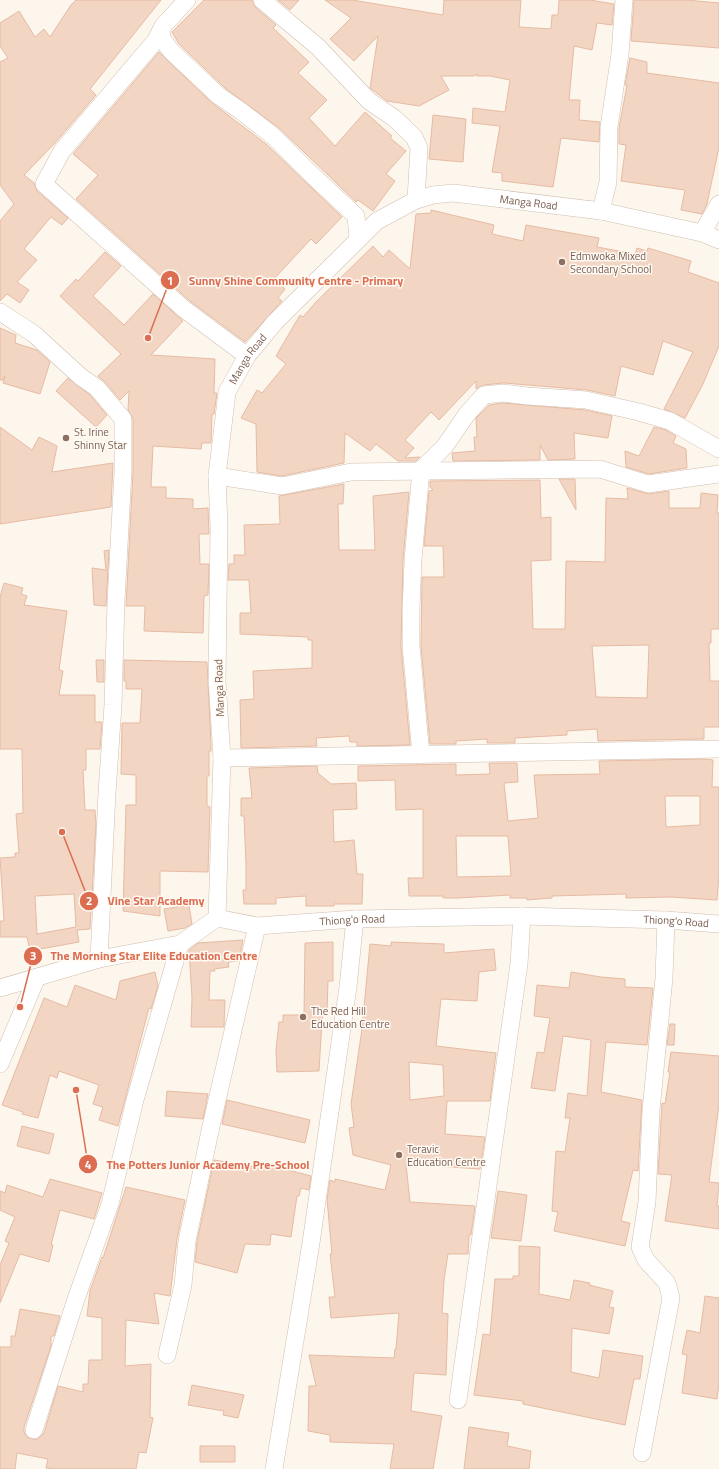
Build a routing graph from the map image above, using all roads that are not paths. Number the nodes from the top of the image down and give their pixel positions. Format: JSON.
{"nodes":[{"id":1,"x":187,"y":0,"type":"edge"},
{"id":2,"x":262,"y":0,"type":"edge"},
{"id":3,"x":624,"y":0,"type":"edge"},
{"id":4,"x":163,"y":26,"type":"junction"},
{"id":5,"x":416,"y":200,"type":"junction"},
{"id":6,"x":719,"y":204,"type":"edge"},
{"id":7,"x":601,"y":211,"type":"junction"},
{"id":8,"x":702,"y":233,"type":"junction"},
{"id":9,"x":358,"y":238,"type":"junction"},
{"id":10,"x":719,"y":240,"type":"edge"},
{"id":11,"x":0,"y":312,"type":"edge"},
{"id":12,"x":247,"y":356,"type":"junction"},
{"id":13,"x":719,"y":449,"type":"edge"},
{"id":14,"x":420,"y":470,"type":"junction"},
{"id":15,"x":719,"y":474,"type":"edge"},
{"id":16,"x":217,"y":476,"type":"junction"},
{"id":17,"x":719,"y":749,"type":"edge"},
{"id":18,"x":421,"y":755,"type":"junction"},
{"id":19,"x":222,"y":758,"type":"junction"},
{"id":20,"x":522,"y":916,"type":"junction"},
{"id":21,"x":217,"y":918,"type":"junction"},
{"id":22,"x":355,"y":919,"type":"junction"},
{"id":23,"x":666,"y":920,"type":"junction"},
{"id":24,"x":719,"y":924,"type":"edge"},
{"id":25,"x":257,"y":926,"type":"junction"},
{"id":26,"x":180,"y":944,"type":"junction"},
{"id":27,"x":100,"y":959,"type":"junction"},
{"id":28,"x":37,"y":977,"type":"junction"},
{"id":29,"x":0,"y":988,"type":"edge"},
{"id":30,"x":0,"y":1064,"type":"edge"},
{"id":31,"x":167,"y":1355,"type":"dead end"},
{"id":32,"x":458,"y":1400,"type":"dead end"},
{"id":33,"x":34,"y":1430,"type":"dead end"},
{"id":34,"x":642,"y":1453,"type":"dead end"},
{"id":35,"x":274,"y":1469,"type":"edge"}],
"edges":[{"from":1,"to":4,"type":"street"},
{"from":2,"to":5,"type":"street"},
{"from":3,"to":7,"type":"street"},
{"from":4,"to":9,"type":"street"},
{"from":4,"to":12,"type":"street"},
{"from":5,"to":7,"type":"street","name":"Manga Road"},
{"from":5,"to":9,"type":"street","name":"Manga Road"},
{"from":6,"to":8,"type":"street"},
{"from":7,"to":8,"type":"street","name":"Manga Road"},
{"from":8,"to":10,"type":"street","name":"Manga Road"},
{"from":9,"to":12,"type":"street","name":"Manga Road"},
{"from":11,"to":27,"type":"street"},
{"from":12,"to":16,"type":"street","name":"Manga Road"},
{"from":13,"to":14,"type":"street"},
{"from":14,"to":15,"type":"street"},
{"from":14,"to":16,"type":"street"},
{"from":14,"to":18,"type":"street"},
{"from":16,"to":19,"type":"street","name":"Manga Road"},
{"from":17,"to":18,"type":"street"},
{"from":18,"to":19,"type":"street"},
{"from":19,"to":21,"type":"street","name":"Manga Road"},
{"from":20,"to":22,"type":"street","name":"Thiong'o Road"},
{"from":20,"to":23,"type":"street","name":"Thiong'o Road"},
{"from":20,"to":32,"type":"street"},
{"from":21,"to":25,"type":"street","name":"Thiong'o Road"},
{"from":21,"to":26,"type":"street"},
{"from":22,"to":25,"type":"street","name":"Thiong'o Road"},
{"from":22,"to":35,"type":"street"},
{"from":23,"to":24,"type":"street","name":"Thiong'o Road"},
{"from":23,"to":34,"type":"street"},
{"from":25,"to":31,"type":"street"},
{"from":26,"to":27,"type":"street"},
{"from":26,"to":33,"type":"street"},
{"from":27,"to":28,"type":"street"},
{"from":28,"to":29,"type":"street"},
{"from":28,"to":30,"type":"street"}]}
